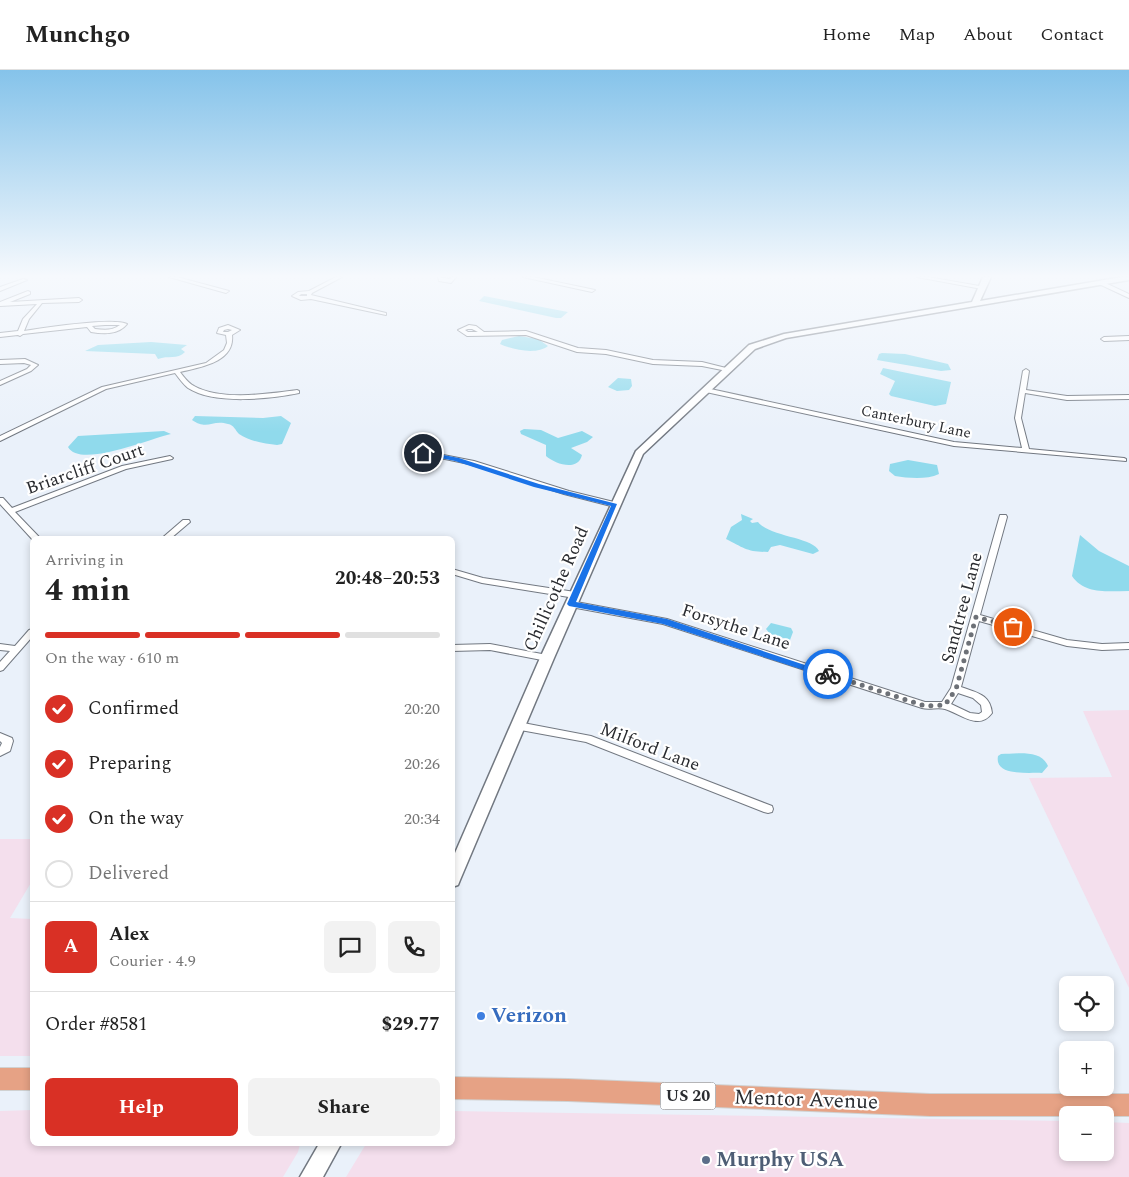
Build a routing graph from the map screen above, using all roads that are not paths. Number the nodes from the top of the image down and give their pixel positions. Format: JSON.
{"nodes":[{"id":1,"x":22,"y":329,"type":"edge"},
{"id":2,"x":66,"y":329,"type":"edge"},
{"id":3,"x":91,"y":329,"type":"edge"},
{"id":4,"x":119,"y":329,"type":"edge"},
{"id":5,"x":828,"y":329,"type":"edge"},
{"id":6,"x":482,"y":333,"type":"dead end"},
{"id":7,"x":20,"y":334,"type":"junction"},
{"id":8,"x":228,"y":334,"type":"dead end"},
{"id":9,"x":0,"y":335,"type":"edge"},
{"id":10,"x":1129,"y":338,"type":"edge"},
{"id":11,"x":1104,"y":339,"type":"dead end"},
{"id":12,"x":0,"y":362,"type":"edge"},
{"id":13,"x":728,"y":369,"type":"junction"},
{"id":14,"x":1026,"y":371,"type":"dead end"},
{"id":15,"x":178,"y":372,"type":"junction"},
{"id":16,"x":0,"y":383,"type":"edge"},
{"id":17,"x":706,"y":390,"type":"junction"},
{"id":18,"x":297,"y":392,"type":"dead end"},
{"id":19,"x":1022,"y":392,"type":"junction"},
{"id":20,"x":1129,"y":397,"type":"edge"},
{"id":21,"x":0,"y":439,"type":"edge"},
{"id":22,"x":1026,"y":451,"type":"junction"},
{"id":23,"x":423,"y":453,"type":"dead end"},
{"id":24,"x":170,"y":458,"type":"dead end"},
{"id":25,"x":1124,"y":460,"type":"dead end"},
{"id":26,"x":0,"y":500,"type":"edge"},
{"id":27,"x":615,"y":505,"type":"junction"},
{"id":28,"x":10,"y":511,"type":"junction"},
{"id":29,"x":1003,"y":517,"type":"dead end"},
{"id":30,"x":186,"y":522,"type":"dead end"},
{"id":31,"x":34,"y":536,"type":"edge"},
{"id":32,"x":169,"y":536,"type":"edge"},
{"id":33,"x":455,"y":573,"type":"edge"},
{"id":34,"x":573,"y":599,"type":"junction"},
{"id":35,"x":976,"y":617,"type":"junction"},
{"id":36,"x":30,"y":634,"type":"edge"},
{"id":37,"x":1129,"y":646,"type":"edge"},
{"id":38,"x":0,"y":647,"type":"edge"},
{"id":39,"x":455,"y":648,"type":"edge"},
{"id":40,"x":16,"y":649,"type":"junction"},
{"id":41,"x":547,"y":658,"type":"junction"},
{"id":42,"x":0,"y":668,"type":"edge"},
{"id":43,"x":956,"y":689,"type":"junction"},
{"id":44,"x":945,"y":705,"type":"junction"},
{"id":45,"x":518,"y":726,"type":"junction"},
{"id":46,"x":0,"y":737,"type":"edge"},
{"id":47,"x":0,"y":752,"type":"edge"},
{"id":48,"x":768,"y":809,"type":"dead end"},
{"id":49,"x":455,"y":873,"type":"edge"},
{"id":50,"x":0,"y":1079,"type":"edge"},
{"id":51,"x":30,"y":1079,"type":"edge"},
{"id":52,"x":455,"y":1088,"type":"edge"},
{"id":53,"x":1129,"y":1105,"type":"edge"},
{"id":54,"x":330,"y":1146,"type":"edge"},
{"id":55,"x":310,"y":1177,"type":"edge"}],
"edges":[{"from":1,"to":7,"type":"street"},
{"from":2,"to":7,"type":"street"},
{"from":3,"to":4,"type":"street"},
{"from":5,"to":13,"type":"street","name":"Chillicothe Road"},
{"from":6,"to":13,"type":"street"},
{"from":7,"to":9,"type":"street"},
{"from":8,"to":15,"type":"street"},
{"from":10,"to":11,"type":"street"},
{"from":12,"to":16,"type":"street"},
{"from":13,"to":17,"type":"street","name":"Chillicothe Road"},
{"from":14,"to":19,"type":"street"},
{"from":15,"to":18,"type":"street"},
{"from":15,"to":21,"type":"street"},
{"from":17,"to":22,"type":"street","name":"Canterbury Lane"},
{"from":17,"to":27,"type":"street","name":"Chillicothe Road"},
{"from":19,"to":20,"type":"street"},
{"from":19,"to":22,"type":"street"},
{"from":22,"to":25,"type":"street","name":"Canterbury Lane"},
{"from":23,"to":27,"type":"street"},
{"from":24,"to":28,"type":"street","name":"Briarcliff Court"},
{"from":26,"to":28,"type":"street"},
{"from":27,"to":34,"type":"street","name":"Chillicothe Road"},
{"from":28,"to":31,"type":"street"},
{"from":29,"to":35,"type":"street","name":"Sandtree Lane"},
{"from":30,"to":32,"type":"street"},
{"from":33,"to":34,"type":"street","name":"Forsythe Lane"},
{"from":34,"to":41,"type":"street","name":"Chillicothe Road"},
{"from":34,"to":44,"type":"street","name":"Forsythe Lane"},
{"from":35,"to":37,"type":"street"},
{"from":35,"to":43,"type":"street","name":"Sandtree Lane"},
{"from":36,"to":40,"type":"street"},
{"from":38,"to":40,"type":"street"},
{"from":39,"to":41,"type":"street"},
{"from":40,"to":42,"type":"street"},
{"from":41,"to":45,"type":"street","name":"Chillicothe Road"},
{"from":43,"to":44,"type":"street","name":"Sandtree Lane"},
{"from":43,"to":44,"type":"street"},
{"from":45,"to":48,"type":"street","name":"Milford Lane"},
{"from":45,"to":49,"type":"street","name":"Chillicothe Road"},
{"from":46,"to":47,"type":"street"},
{"from":50,"to":51,"type":"main road"},
{"from":52,"to":53,"type":"main road","name":"Mentor Avenue","number":"US 20"},
{"from":54,"to":55,"type":"street"}]}
